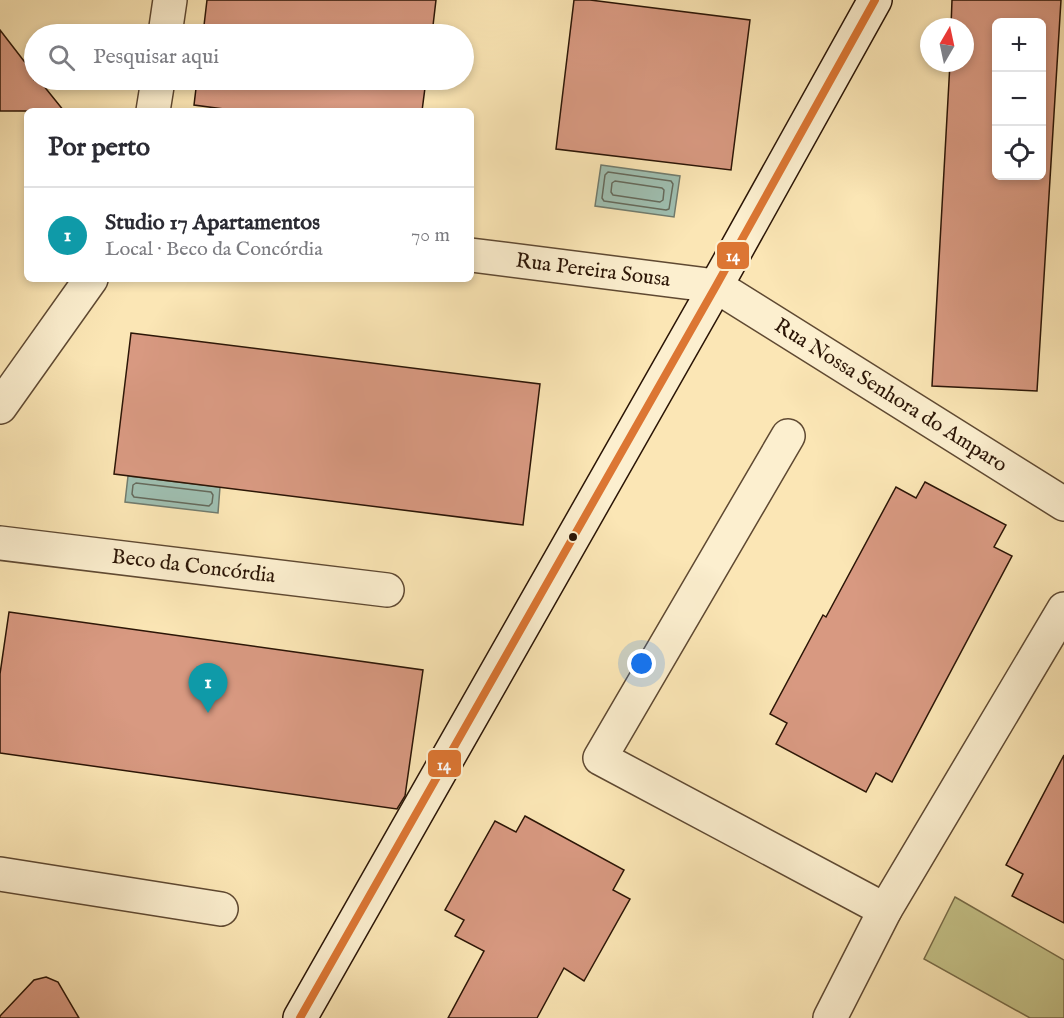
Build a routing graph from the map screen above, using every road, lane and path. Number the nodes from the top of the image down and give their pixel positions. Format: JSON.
{"nodes":[{"id":1,"x":170,"y":0,"type":"edge"},
{"id":2,"x":876,"y":0,"type":"edge"},
{"id":3,"x":166,"y":24,"type":"edge"},
{"id":4,"x":156,"y":90,"type":"edge"},
{"id":5,"x":153,"y":108,"type":"edge"},
{"id":6,"x":474,"y":255,"type":"edge"},
{"id":7,"x":89,"y":282,"type":"edge"},
{"id":8,"x":716,"y":286,"type":"junction"},
{"id":9,"x":0,"y":407,"type":"edge"},
{"id":10,"x":788,"y":436,"type":"dead end"},
{"id":11,"x":1064,"y":504,"type":"edge"},
{"id":12,"x":0,"y":543,"type":"edge"},
{"id":13,"x":387,"y":590,"type":"dead end"},
{"id":14,"x":1064,"y":609,"type":"edge"},
{"id":15,"x":0,"y":874,"type":"edge"},
{"id":16,"x":221,"y":909,"type":"dead end"},
{"id":17,"x":885,"y":910,"type":"junction"},
{"id":18,"x":300,"y":1018,"type":"edge"},
{"id":19,"x":830,"y":1018,"type":"edge"}],
"edges":[{"from":1,"to":3,"type":"street"},
{"from":2,"to":8,"type":"street"},
{"from":4,"to":5,"type":"street"},
{"from":6,"to":8,"type":"street","name":"Rua Pereira Sousa"},
{"from":7,"to":9,"type":"street"},
{"from":8,"to":11,"type":"street","name":"Rua Nossa Senhora do Amparo"},
{"from":8,"to":18,"type":"street"},
{"from":10,"to":17,"type":"street"},
{"from":12,"to":13,"type":"street","name":"Beco da Concórdia"},
{"from":14,"to":17,"type":"street"},
{"from":15,"to":16,"type":"street"},
{"from":17,"to":19,"type":"street"}]}
